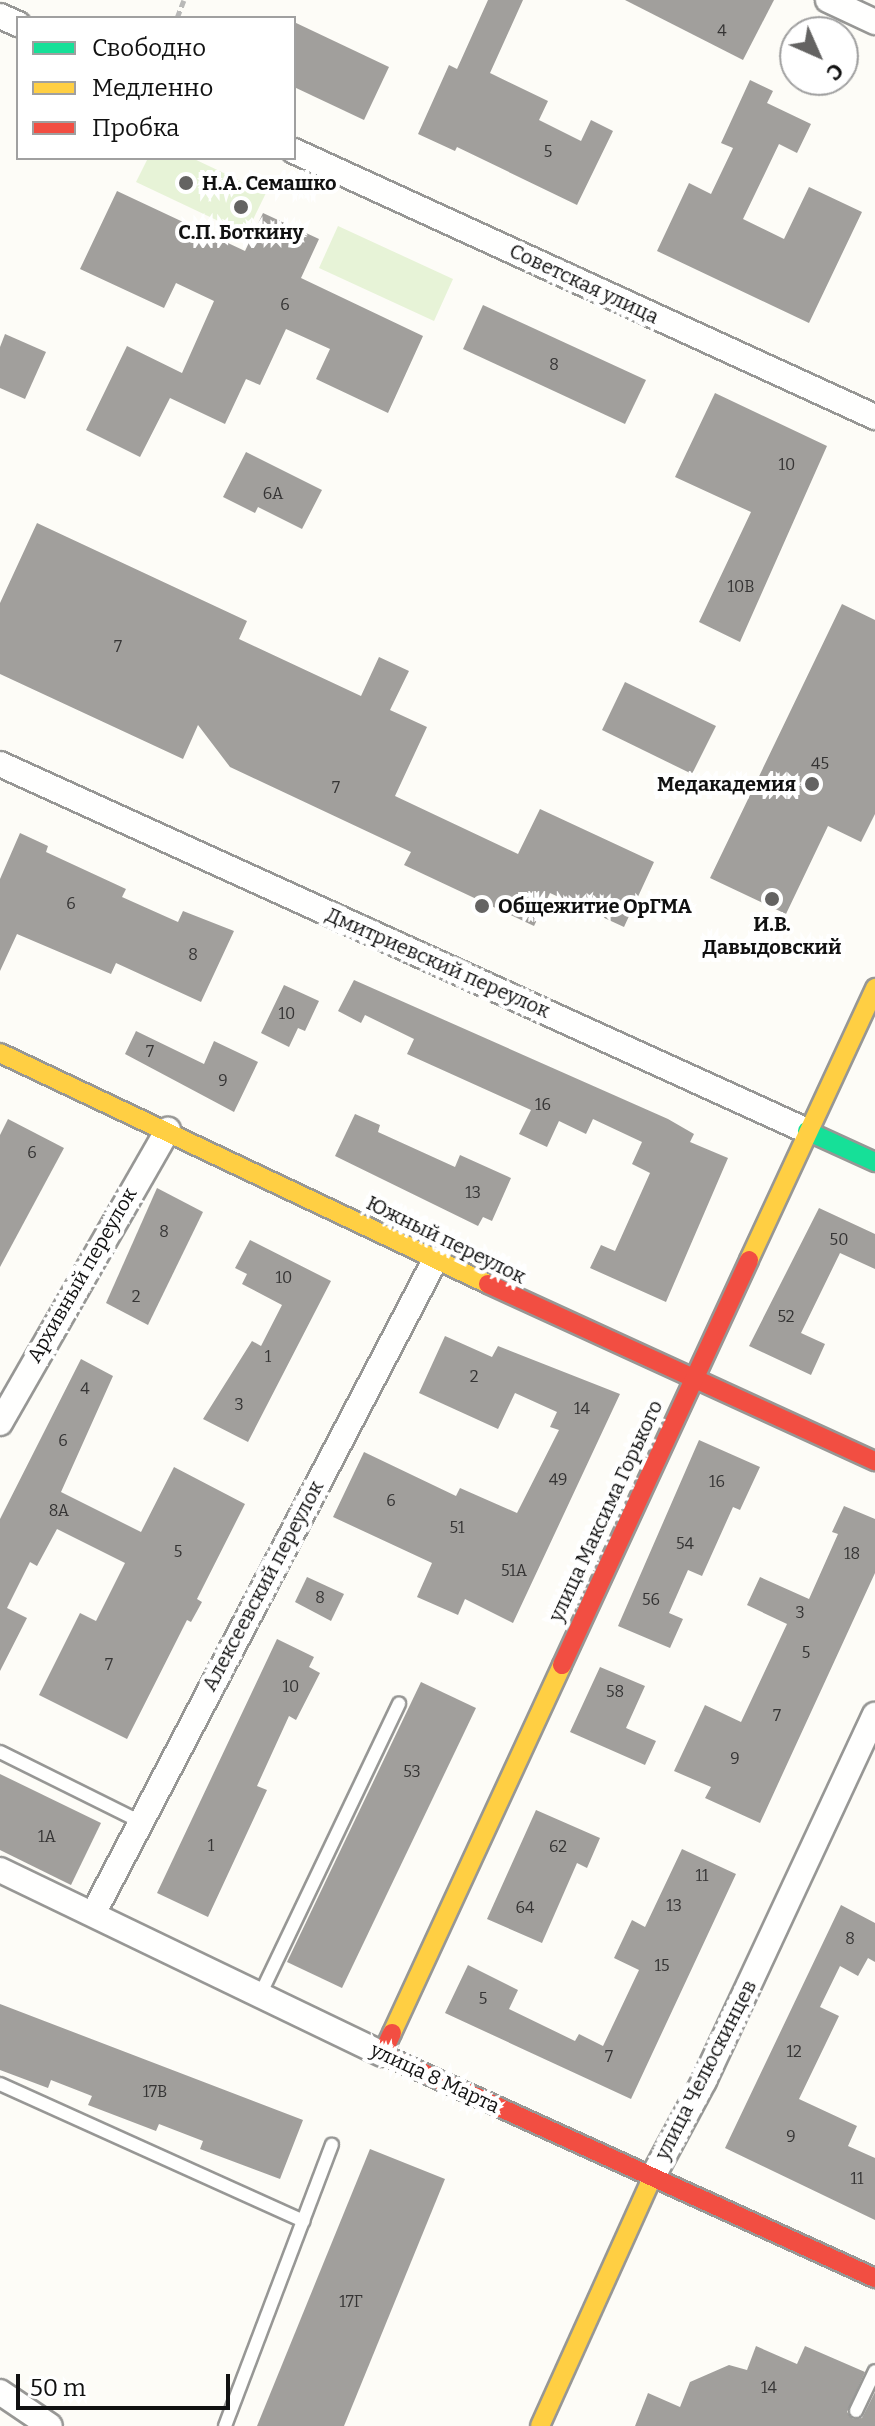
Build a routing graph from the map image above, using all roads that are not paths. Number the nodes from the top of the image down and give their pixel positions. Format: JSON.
{"nodes":[{"id":1,"x":828,"y":0,"type":"edge"},
{"id":2,"x":875,"y":22,"type":"edge"},
{"id":3,"x":296,"y":152,"type":"edge"},
{"id":4,"x":875,"y":417,"type":"edge"},
{"id":5,"x":0,"y":764,"type":"edge"},
{"id":6,"x":875,"y":988,"type":"edge"},
{"id":7,"x":0,"y":1053,"type":"edge"},
{"id":8,"x":168,"y":1130,"type":"junction"},
{"id":9,"x":807,"y":1131,"type":"junction"},
{"id":10,"x":875,"y":1162,"type":"edge"},
{"id":11,"x":435,"y":1260,"type":"junction"},
{"id":12,"x":690,"y":1380,"type":"junction"},
{"id":13,"x":0,"y":1423,"type":"edge"},
{"id":14,"x":875,"y":1461,"type":"edge"},
{"id":15,"x":399,"y":1703,"type":"dead end"},
{"id":16,"x":875,"y":1715,"type":"edge"},
{"id":17,"x":0,"y":1752,"type":"edge"},
{"id":18,"x":139,"y":1821,"type":"junction"},
{"id":19,"x":0,"y":1870,"type":"edge"},
{"id":20,"x":93,"y":1914,"type":"junction"},
{"id":21,"x":260,"y":1995,"type":"junction"},
{"id":22,"x":382,"y":2054,"type":"junction"},
{"id":23,"x":0,"y":2084,"type":"edge"},
{"id":24,"x":332,"y":2145,"type":"dead end"},
{"id":25,"x":652,"y":2178,"type":"junction"},
{"id":26,"x":303,"y":2221,"type":"junction"},
{"id":27,"x":875,"y":2278,"type":"edge"},
{"id":28,"x":875,"y":2371,"type":"edge"},
{"id":29,"x":0,"y":2392,"type":"edge"},
{"id":30,"x":856,"y":2411,"type":"dead end"},
{"id":31,"x":50,"y":2426,"type":"edge"},
{"id":32,"x":225,"y":2426,"type":"edge"},
{"id":33,"x":540,"y":2426,"type":"edge"}],
"edges":[{"from":1,"to":2,"type":"street"},
{"from":3,"to":4,"type":"street","name":"Советская улица"},
{"from":5,"to":9,"type":"street","name":"Дмитриевский переулок"},
{"from":6,"to":9,"type":"main road","name":"улица Максима Горького"},
{"from":7,"to":8,"type":"main road","name":"Южный переулок"},
{"from":8,"to":11,"type":"main road","name":"Южный переулок"},
{"from":8,"to":13,"type":"street","name":"Архивный переулок"},
{"from":9,"to":10,"type":"main road","name":"Дмитриевский переулок"},
{"from":9,"to":12,"type":"main road","name":"улица Максима Горького"},
{"from":11,"to":12,"type":"main road","name":"Южный переулок"},
{"from":11,"to":18,"type":"street","name":"Алексеевский переулок"},
{"from":12,"to":14,"type":"main road","name":"Южный переулок"},
{"from":12,"to":22,"type":"main road","name":"улица Максима Горького"},
{"from":15,"to":21,"type":"lane"},
{"from":16,"to":25,"type":"street","name":"улица Челюскинцев"},
{"from":17,"to":18,"type":"lane"},
{"from":18,"to":20,"type":"street","name":"Алексеевский переулок"},
{"from":19,"to":20,"type":"street","name":"улица 8 Марта"},
{"from":20,"to":21,"type":"street","name":"улица 8 Марта"},
{"from":21,"to":22,"type":"street","name":"улица 8 Марта"},
{"from":22,"to":25,"type":"main road","name":"улица 8 Марта"},
{"from":23,"to":26,"type":"lane"},
{"from":24,"to":26,"type":"lane"},
{"from":25,"to":27,"type":"main road","name":"улица 8 Марта"},
{"from":25,"to":33,"type":"main road","name":"улица Челюскинцев"},
{"from":26,"to":32,"type":"lane"},
{"from":28,"to":30,"type":"lane"},
{"from":29,"to":31,"type":"street"}]}
